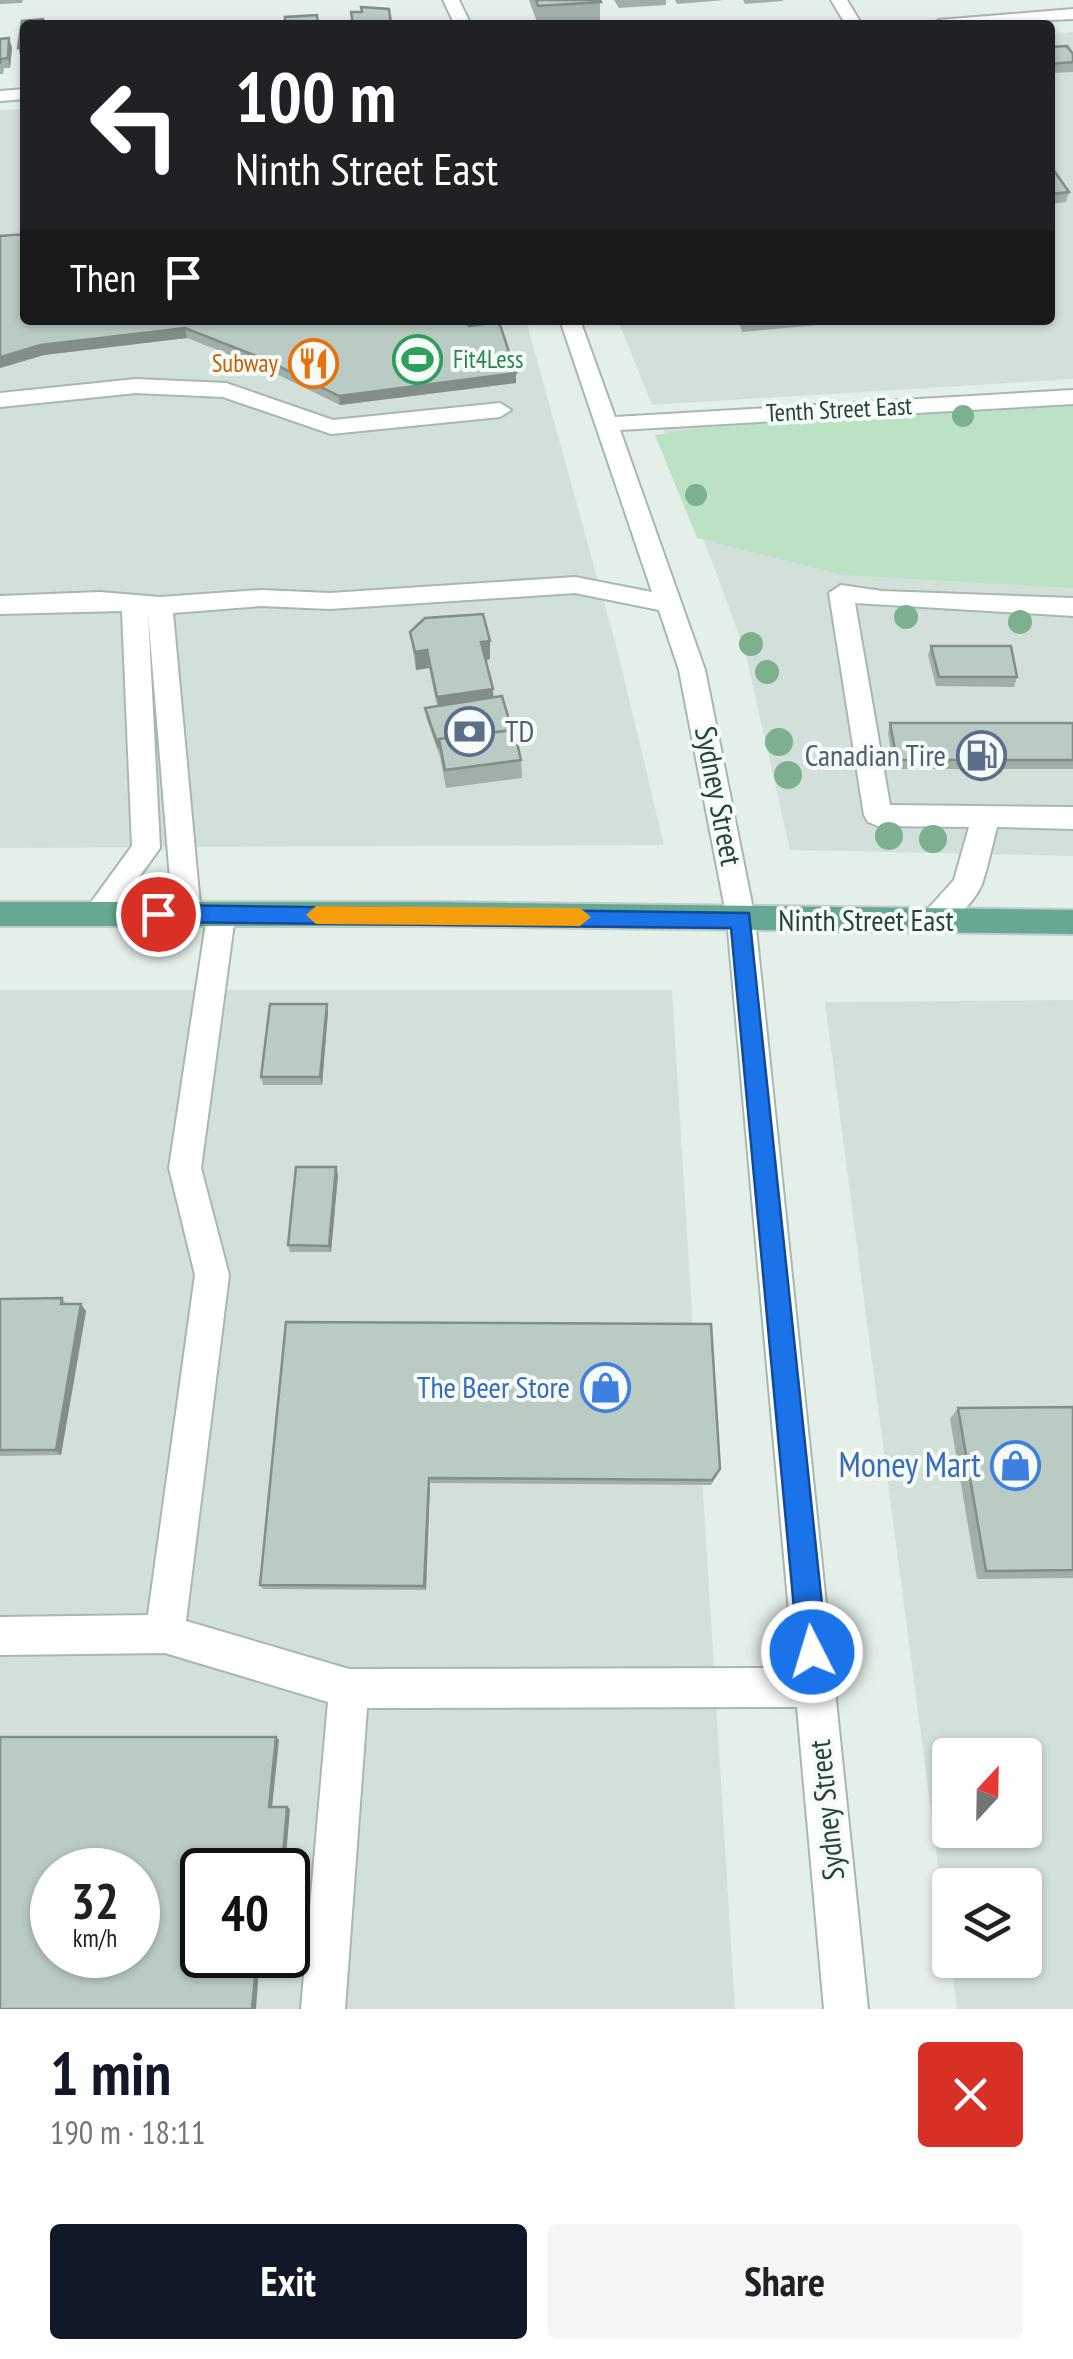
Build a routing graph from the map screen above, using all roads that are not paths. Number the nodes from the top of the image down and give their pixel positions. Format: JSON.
{"nodes":[{"id":1,"x":1073,"y":14,"type":"edge"},
{"id":2,"x":1000,"y":20,"type":"edge"},
{"id":3,"x":572,"y":325,"type":"edge"},
{"id":4,"x":1073,"y":397,"type":"edge"},
{"id":5,"x":0,"y":400,"type":"edge"},
{"id":6,"x":500,"y":410,"type":"dead end"},
{"id":7,"x":605,"y":424,"type":"junction"},
{"id":8,"x":672,"y":604,"type":"junction"},
{"id":9,"x":0,"y":605,"type":"edge"},
{"id":10,"x":147,"y":606,"type":"junction"},
{"id":11,"x":1073,"y":607,"type":"edge"},
{"id":12,"x":986,"y":817,"type":"junction"},
{"id":13,"x":1070,"y":822,"type":"edge"},
{"id":14,"x":98,"y":912,"type":"junction"},
{"id":15,"x":0,"y":914,"type":"edge"},
{"id":16,"x":204,"y":915,"type":"junction"},
{"id":17,"x":741,"y":919,"type":"junction"},
{"id":18,"x":931,"y":921,"type":"junction"},
{"id":19,"x":1073,"y":922,"type":"edge"},
{"id":20,"x":165,"y":1634,"type":"junction"},
{"id":21,"x":0,"y":1636,"type":"edge"},
{"id":22,"x":816,"y":1687,"type":"junction"},
{"id":23,"x":349,"y":1689,"type":"junction"},
{"id":24,"x":323,"y":2009,"type":"edge"},
{"id":25,"x":846,"y":2009,"type":"edge"}],
"edges":[{"from":1,"to":2,"type":"street"},
{"from":3,"to":7,"type":"street","name":"Sydney Street"},
{"from":4,"to":7,"type":"street","name":"Tenth Street East"},
{"from":5,"to":6,"type":"street"},
{"from":7,"to":8,"type":"street","name":"Sydney Street"},
{"from":8,"to":10,"type":"street"},
{"from":8,"to":17,"type":"street","name":"Sydney Street"},
{"from":9,"to":10,"type":"street"},
{"from":10,"to":14,"type":"street"},
{"from":10,"to":16,"type":"street"},
{"from":11,"to":12,"type":"street"},
{"from":12,"to":13,"type":"street"},
{"from":12,"to":18,"type":"street"},
{"from":14,"to":15,"type":"main road","name":"Ninth Street East"},
{"from":14,"to":16,"type":"main road","name":"Ninth Street East"},
{"from":16,"to":17,"type":"main road","name":"Ninth Street East"},
{"from":16,"to":20,"type":"street"},
{"from":17,"to":18,"type":"main road","name":"Ninth Street East"},
{"from":17,"to":22,"type":"street","name":"Sydney Street"},
{"from":18,"to":19,"type":"main road","name":"Ninth Street East"},
{"from":20,"to":21,"type":"street"},
{"from":20,"to":23,"type":"street"},
{"from":22,"to":23,"type":"street"},
{"from":22,"to":25,"type":"street","name":"Sydney Street"},
{"from":23,"to":24,"type":"street"}]}
